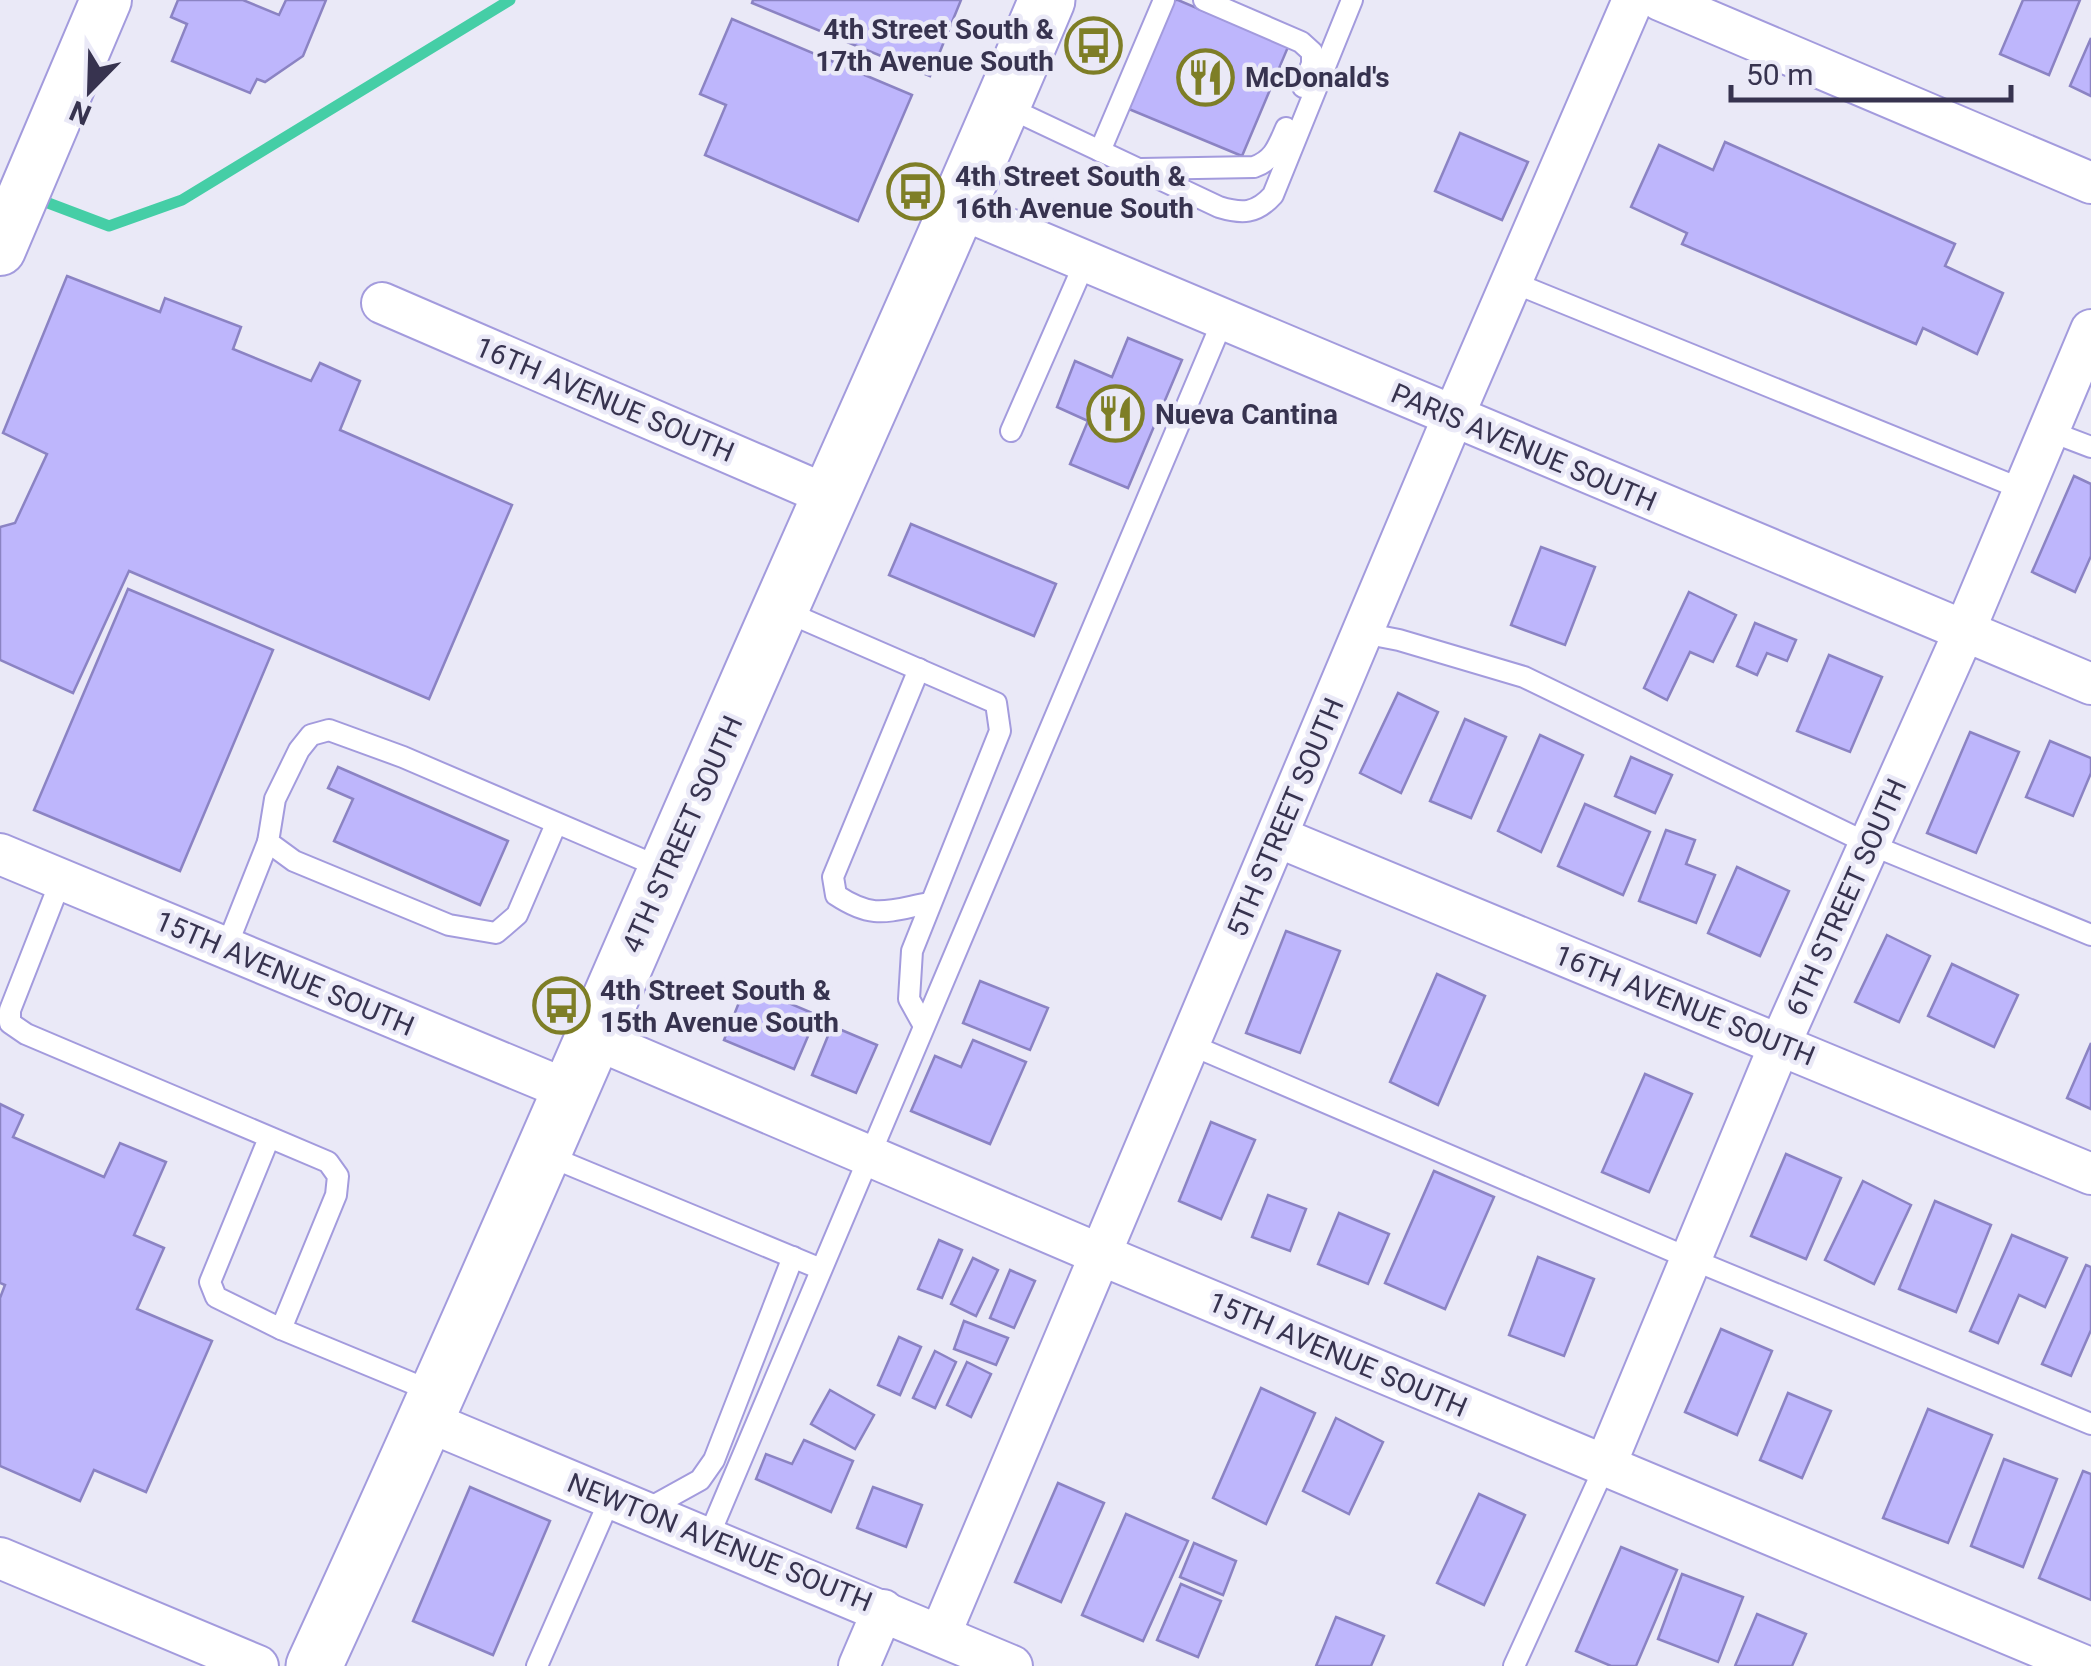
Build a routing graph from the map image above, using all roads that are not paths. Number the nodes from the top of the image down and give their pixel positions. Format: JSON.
{"nodes":[{"id":1,"x":106,"y":0,"type":"edge"},
{"id":2,"x":1046,"y":0,"type":"edge"},
{"id":3,"x":1164,"y":0,"type":"edge"},
{"id":4,"x":1204,"y":0,"type":"edge"},
{"id":5,"x":1352,"y":0,"type":"edge"},
{"id":6,"x":1634,"y":0,"type":"edge"},
{"id":7,"x":1660,"y":0,"type":"edge"},
{"id":8,"x":1003,"y":104,"type":"junction"},
{"id":9,"x":1100,"y":150,"type":"junction"},
{"id":10,"x":1134,"y":168,"type":"junction"},
{"id":11,"x":2091,"y":182,"type":"edge"},
{"id":12,"x":959,"y":208,"type":"junction"},
{"id":13,"x":0,"y":250,"type":"edge"},
{"id":14,"x":1085,"y":262,"type":"junction"},
{"id":15,"x":1512,"y":282,"type":"junction"},
{"id":16,"x":382,"y":303,"type":"dead end"},
{"id":17,"x":1223,"y":320,"type":"junction"},
{"id":18,"x":2091,"y":330,"type":"edge"},
{"id":19,"x":1453,"y":418,"type":"junction"},
{"id":20,"x":1012,"y":431,"type":"dead end"},
{"id":21,"x":2048,"y":431,"type":"junction"},
{"id":22,"x":2091,"y":447,"type":"edge"},
{"id":23,"x":2024,"y":490,"type":"junction"},
{"id":24,"x":829,"y":496,"type":"junction"},
{"id":25,"x":780,"y":609,"type":"junction"},
{"id":26,"x":1964,"y":632,"type":"junction"},
{"id":27,"x":1363,"y":633,"type":"junction"},
{"id":28,"x":920,"y":670,"type":"junction"},
{"id":29,"x":2091,"y":684,"type":"edge"},
{"id":30,"x":556,"y":824,"type":"junction"},
{"id":31,"x":1278,"y":837,"type":"junction"},
{"id":32,"x":268,"y":842,"type":"junction"},
{"id":33,"x":1870,"y":844,"type":"junction"},
{"id":34,"x":0,"y":854,"type":"edge"},
{"id":35,"x":666,"y":870,"type":"junction"},
{"id":36,"x":61,"y":880,"type":"junction"},
{"id":37,"x":929,"y":904,"type":"junction"},
{"id":38,"x":2091,"y":935,"type":"edge"},
{"id":39,"x":226,"y":948,"type":"junction"},
{"id":40,"x":924,"y":1026,"type":"junction"},
{"id":41,"x":593,"y":1038,"type":"junction"},
{"id":42,"x":1189,"y":1044,"type":"junction"},
{"id":43,"x":1780,"y":1044,"type":"junction"},
{"id":44,"x":570,"y":1091,"type":"junction"},
{"id":45,"x":269,"y":1138,"type":"junction"},
{"id":46,"x":542,"y":1154,"type":"junction"},
{"id":47,"x":869,"y":1156,"type":"junction"},
{"id":48,"x":2091,"y":1174,"type":"edge"},
{"id":49,"x":1100,"y":1254,"type":"junction"},
{"id":50,"x":793,"y":1257,"type":"junction"},
{"id":51,"x":1691,"y":1259,"type":"junction"},
{"id":52,"x":821,"y":1269,"type":"junction"},
{"id":53,"x":281,"y":1329,"type":"junction"},
{"id":54,"x":432,"y":1408,"type":"junction"},
{"id":55,"x":2091,"y":1424,"type":"edge"},
{"id":56,"x":1605,"y":1466,"type":"junction"},
{"id":57,"x":628,"y":1504,"type":"junction"},
{"id":58,"x":708,"y":1538,"type":"junction"},
{"id":59,"x":0,"y":1558,"type":"edge"},
{"id":60,"x":883,"y":1610,"type":"junction"},
{"id":61,"x":940,"y":1636,"type":"junction"},
{"id":62,"x":258,"y":1666,"type":"edge"},
{"id":63,"x":314,"y":1666,"type":"edge"},
{"id":64,"x":537,"y":1666,"type":"edge"},
{"id":65,"x":859,"y":1666,"type":"edge"},
{"id":66,"x":1012,"y":1666,"type":"edge"},
{"id":67,"x":1514,"y":1666,"type":"edge"},
{"id":68,"x":2085,"y":1666,"type":"edge"}],
"edges":[{"from":1,"to":13,"type":"street"},
{"from":2,"to":8,"type":"main road","name":"4TH STREET SOUTH"},
{"from":3,"to":9,"type":"lane"},
{"from":4,"to":10,"type":"lane"},
{"from":5,"to":10,"type":"lane"},
{"from":6,"to":15,"type":"street","name":"5TH STREET SOUTH"},
{"from":7,"to":11,"type":"street"},
{"from":8,"to":9,"type":"lane"},
{"from":8,"to":12,"type":"main road","name":"4TH STREET SOUTH"},
{"from":9,"to":10,"type":"lane"},
{"from":12,"to":14,"type":"street","name":"PARIS AVENUE SOUTH"},
{"from":12,"to":24,"type":"main road","name":"4TH STREET SOUTH"},
{"from":14,"to":17,"type":"street","name":"PARIS AVENUE SOUTH"},
{"from":14,"to":20,"type":"lane"},
{"from":15,"to":19,"type":"street","name":"5TH STREET SOUTH"},
{"from":15,"to":23,"type":"lane"},
{"from":16,"to":24,"type":"street","name":"16TH AVENUE SOUTH"},
{"from":17,"to":19,"type":"street","name":"PARIS AVENUE SOUTH"},
{"from":17,"to":40,"type":"lane"},
{"from":18,"to":21,"type":"street","name":"6TH STREET SOUTH"},
{"from":19,"to":26,"type":"street","name":"PARIS AVENUE SOUTH"},
{"from":19,"to":27,"type":"street","name":"5TH STREET SOUTH"},
{"from":21,"to":22,"type":"lane"},
{"from":21,"to":23,"type":"street","name":"6TH STREET SOUTH"},
{"from":23,"to":26,"type":"street","name":"6TH STREET SOUTH"},
{"from":24,"to":25,"type":"main road","name":"4TH STREET SOUTH"},
{"from":25,"to":28,"type":"lane"},
{"from":25,"to":35,"type":"main road","name":"4TH STREET SOUTH"},
{"from":26,"to":29,"type":"street","name":"PARIS AVENUE SOUTH"},
{"from":26,"to":33,"type":"street","name":"6TH STREET SOUTH"},
{"from":27,"to":31,"type":"street","name":"5TH STREET SOUTH"},
{"from":27,"to":33,"type":"lane"},
{"from":28,"to":37,"type":"lane"},
{"from":28,"to":37,"type":"lane"},
{"from":30,"to":32,"type":"lane"},
{"from":30,"to":32,"type":"lane"},
{"from":30,"to":35,"type":"lane"},
{"from":31,"to":42,"type":"street","name":"5TH STREET SOUTH"},
{"from":31,"to":43,"type":"street","name":"16TH AVENUE SOUTH"},
{"from":32,"to":39,"type":"lane"},
{"from":33,"to":38,"type":"lane"},
{"from":33,"to":43,"type":"street","name":"6TH STREET SOUTH"},
{"from":34,"to":36,"type":"street","name":"15TH AVENUE SOUTH"},
{"from":35,"to":41,"type":"main road","name":"4TH STREET SOUTH"},
{"from":36,"to":39,"type":"street","name":"15TH AVENUE SOUTH"},
{"from":36,"to":45,"type":"lane"},
{"from":37,"to":40,"type":"lane"},
{"from":39,"to":44,"type":"street","name":"15TH AVENUE SOUTH"},
{"from":40,"to":47,"type":"lane"},
{"from":41,"to":44,"type":"main road","name":"4TH STREET SOUTH"},
{"from":41,"to":47,"type":"street","name":"15TH AVENUE SOUTH"},
{"from":42,"to":49,"type":"street","name":"5TH STREET SOUTH"},
{"from":42,"to":51,"type":"lane"},
{"from":43,"to":48,"type":"street","name":"16TH AVENUE SOUTH"},
{"from":43,"to":51,"type":"street","name":"6TH STREET SOUTH"},
{"from":44,"to":46,"type":"main road","name":"4TH STREET SOUTH"},
{"from":45,"to":53,"type":"lane"},
{"from":45,"to":53,"type":"lane"},
{"from":46,"to":50,"type":"lane"},
{"from":46,"to":54,"type":"main road","name":"4TH STREET SOUTH"},
{"from":47,"to":49,"type":"street","name":"15TH AVENUE SOUTH"},
{"from":47,"to":52,"type":"lane"},
{"from":49,"to":56,"type":"street","name":"15TH AVENUE SOUTH"},
{"from":49,"to":61,"type":"street","name":"5TH STREET SOUTH"},
{"from":50,"to":52,"type":"lane"},
{"from":50,"to":57,"type":"lane"},
{"from":51,"to":55,"type":"lane"},
{"from":51,"to":56,"type":"street","name":"6TH STREET SOUTH"},
{"from":52,"to":58,"type":"lane"},
{"from":53,"to":54,"type":"lane"},
{"from":54,"to":57,"type":"street","name":"NEWTON AVENUE SOUTH"},
{"from":54,"to":63,"type":"main road","name":"4TH STREET SOUTH"},
{"from":56,"to":67,"type":"lane"},
{"from":56,"to":68,"type":"street","name":"15TH AVENUE SOUTH"},
{"from":57,"to":58,"type":"street","name":"NEWTON AVENUE SOUTH"},
{"from":57,"to":64,"type":"lane"},
{"from":58,"to":60,"type":"street","name":"NEWTON AVENUE SOUTH"},
{"from":59,"to":62,"type":"street"},
{"from":60,"to":61,"type":"street","name":"NEWTON AVENUE SOUTH"},
{"from":60,"to":65,"type":"street"},
{"from":61,"to":66,"type":"street","name":"NEWTON AVENUE SOUTH"}]}
